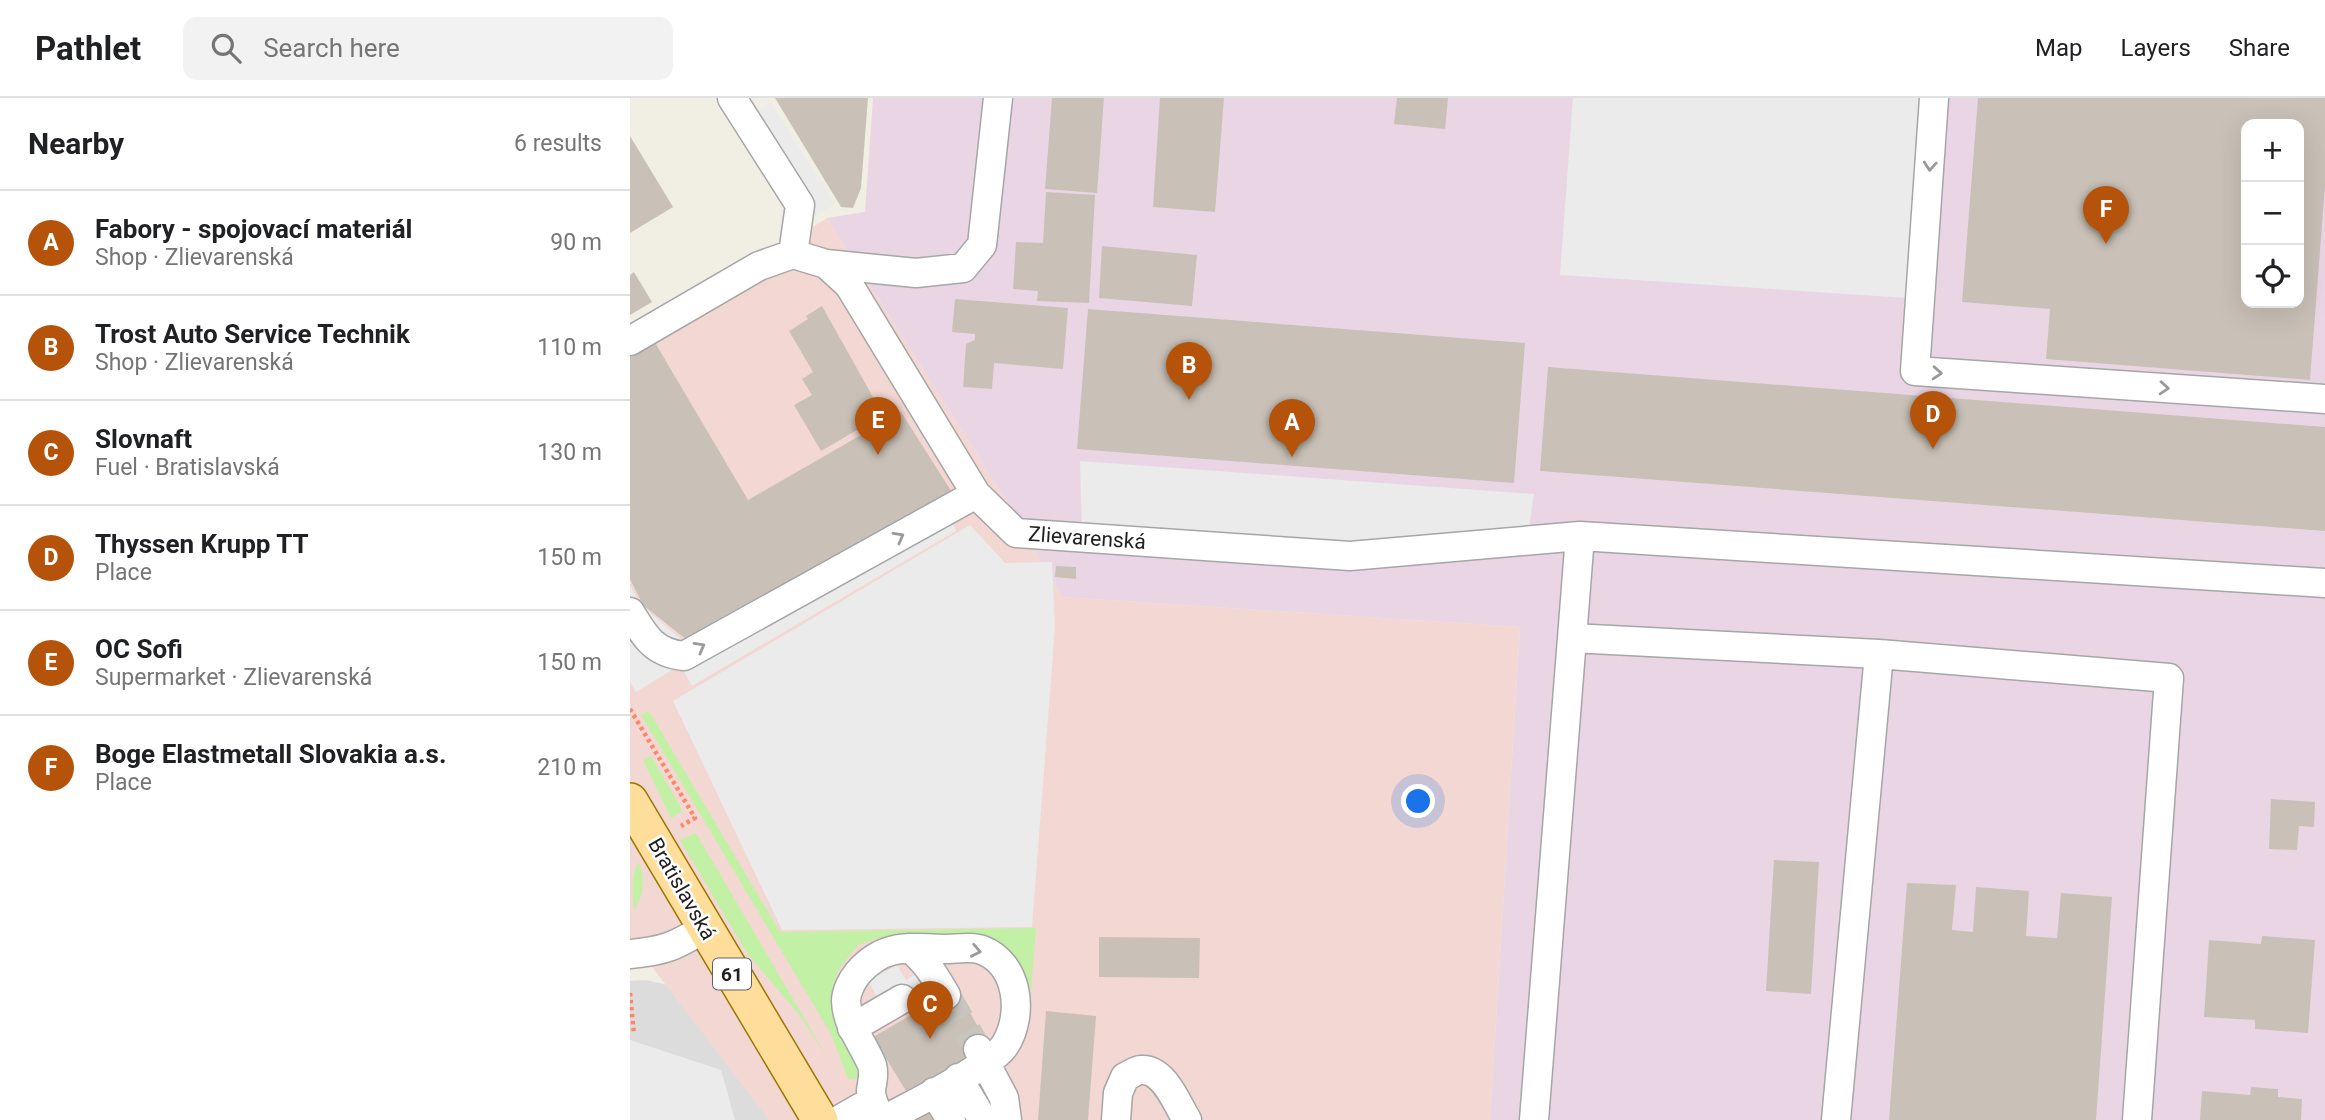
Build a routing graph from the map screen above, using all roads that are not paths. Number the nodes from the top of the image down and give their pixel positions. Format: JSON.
{"nodes":[{"id":1,"x":732,"y":98,"type":"edge"},
{"id":2,"x":998,"y":98,"type":"edge"},
{"id":3,"x":1934,"y":98,"type":"edge"},
{"id":4,"x":793,"y":254,"type":"junction"},
{"id":5,"x":826,"y":264,"type":"junction"},
{"id":6,"x":630,"y":341,"type":"edge"},
{"id":7,"x":2325,"y":399,"type":"edge"},
{"id":8,"x":976,"y":494,"type":"junction"},
{"id":9,"x":1580,"y":536,"type":"junction"},
{"id":10,"x":2325,"y":583,"type":"edge"},
{"id":11,"x":630,"y":612,"type":"edge"},
{"id":12,"x":1572,"y":638,"type":"junction"},
{"id":13,"x":1879,"y":654,"type":"junction"},
{"id":14,"x":630,"y":801,"type":"edge"},
{"id":15,"x":705,"y":928,"type":"junction"},
{"id":16,"x":909,"y":948,"type":"junction"},
{"id":17,"x":630,"y":954,"type":"edge"},
{"id":18,"x":946,"y":995,"type":"tunnel mouth"},
{"id":19,"x":902,"y":999,"type":"dead end"},
{"id":20,"x":852,"y":1028,"type":"junction"},
{"id":21,"x":980,"y":1055,"type":"junction"},
{"id":22,"x":946,"y":1085,"type":"junction"},
{"id":23,"x":892,"y":1114,"type":"edge"},
{"id":24,"x":820,"y":1120,"type":"edge"},
{"id":25,"x":839,"y":1120,"type":"edge"},
{"id":26,"x":951,"y":1120,"type":"edge"},
{"id":27,"x":983,"y":1120,"type":"edge"},
{"id":28,"x":1007,"y":1120,"type":"edge"},
{"id":29,"x":1116,"y":1120,"type":"edge"},
{"id":30,"x":1187,"y":1120,"type":"edge"},
{"id":31,"x":1534,"y":1120,"type":"edge"},
{"id":32,"x":1836,"y":1120,"type":"edge"},
{"id":33,"x":2137,"y":1120,"type":"edge"}],
"edges":[{"from":1,"to":4,"type":"street"},
{"from":2,"to":5,"type":"street"},
{"from":3,"to":7,"type":"street","one_way":true},
{"from":4,"to":5,"type":"street","name":"Zlievarenská"},
{"from":4,"to":6,"type":"street"},
{"from":5,"to":8,"type":"street","name":"Zlievarenská"},
{"from":8,"to":9,"type":"street","name":"Zlievarenská"},
{"from":11,"to":8,"type":"street","one_way":true},
{"from":9,"to":10,"type":"street","name":"Zlievarenská"},
{"from":9,"to":12,"type":"street"},
{"from":12,"to":13,"type":"street"},
{"from":12,"to":31,"type":"street"},
{"from":13,"to":32,"type":"street"},
{"from":13,"to":33,"type":"street"},
{"from":14,"to":15,"type":"main road","name":"Bratislavská","number":"61"},
{"from":15,"to":17,"type":"street"},
{"from":15,"to":24,"type":"main road","name":"Bratislavská","number":"61"},
{"from":16,"to":18,"type":"street"},
{"from":16,"to":20,"type":"street"},
{"from":16,"to":21,"type":"street","one_way":true},
{"from":19,"to":20,"type":"street"},
{"from":20,"to":23,"type":"street"},
{"from":21,"to":22,"type":"street"},
{"from":21,"to":28,"type":"street"},
{"from":22,"to":23,"type":"street"},
{"from":22,"to":26,"type":"street"},
{"from":22,"to":27,"type":"street"},
{"from":23,"to":25,"type":"street"},
{"from":29,"to":30,"type":"street"}]}
